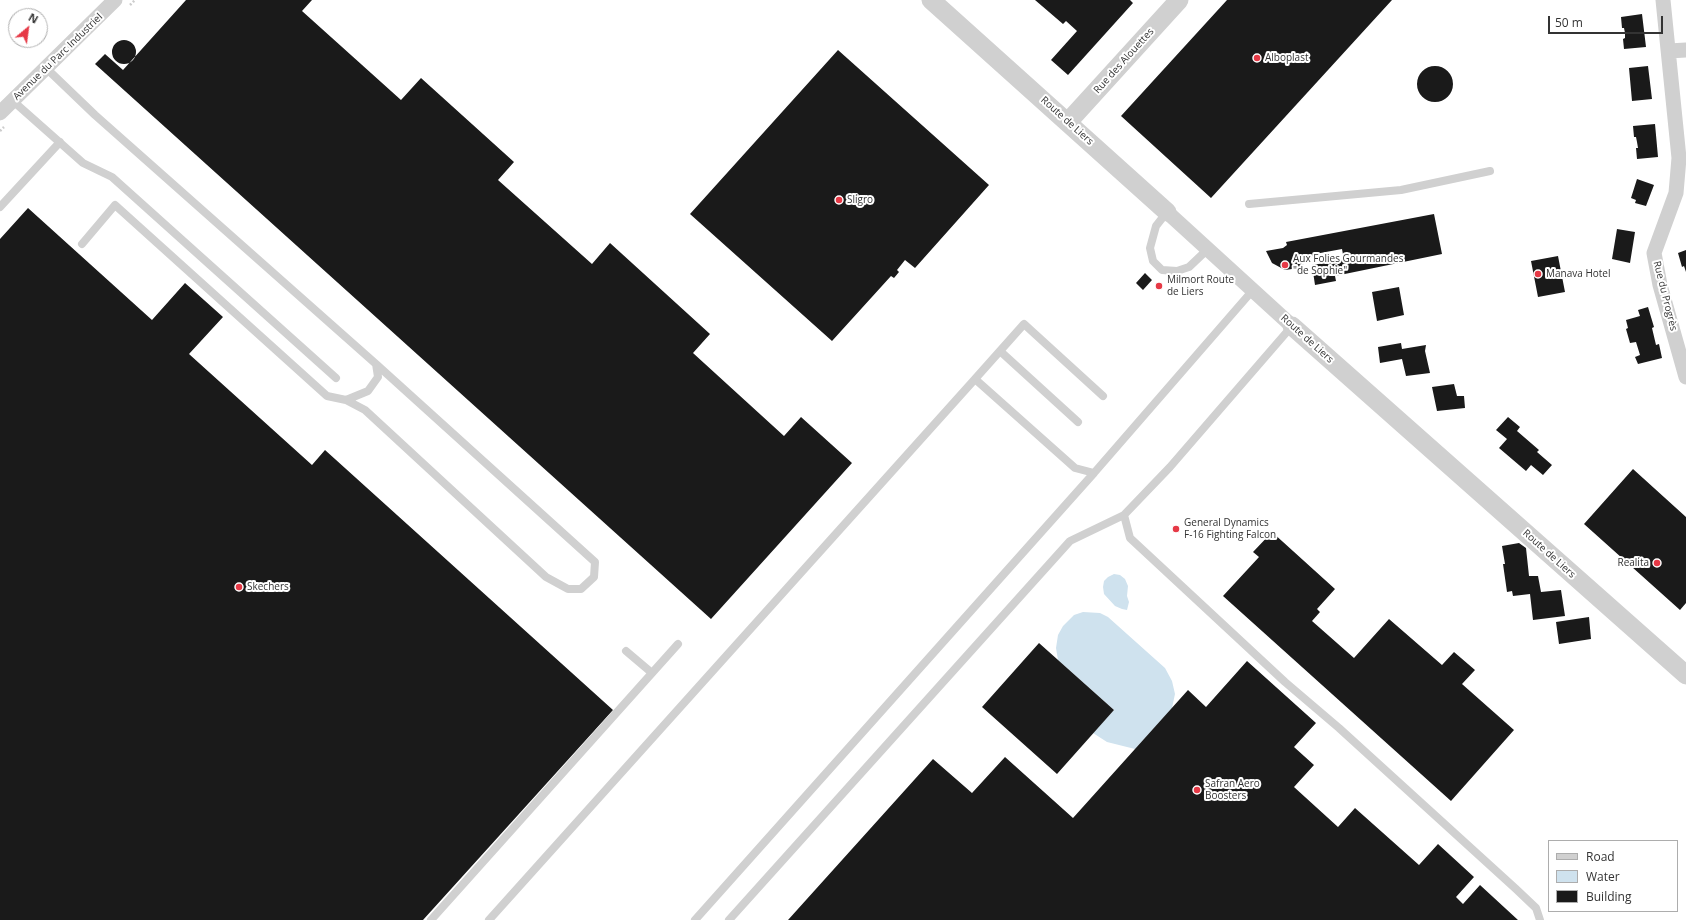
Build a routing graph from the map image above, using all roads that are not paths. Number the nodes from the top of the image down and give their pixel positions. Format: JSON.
{"nodes":[{"id":1,"x":115,"y":0,"type":"edge"},
{"id":2,"x":931,"y":0,"type":"edge"},
{"id":3,"x":1179,"y":0,"type":"edge"},
{"id":4,"x":1663,"y":0,"type":"edge"},
{"id":5,"x":1686,"y":50,"type":"edge"},
{"id":6,"x":1669,"y":51,"type":"junction"},
{"id":7,"x":46,"y":68,"type":"junction"},
{"id":8,"x":13,"y":101,"type":"junction"},
{"id":9,"x":0,"y":113,"type":"edge"},
{"id":10,"x":1068,"y":122,"type":"junction"},
{"id":11,"x":60,"y":142,"type":"junction"},
{"id":12,"x":1490,"y":171,"type":"dead end"},
{"id":13,"x":1249,"y":204,"type":"dead end"},
{"id":14,"x":0,"y":207,"type":"edge"},
{"id":15,"x":1167,"y":212,"type":"junction"},
{"id":16,"x":82,"y":244,"type":"dead end"},
{"id":17,"x":1208,"y":249,"type":"junction"},
{"id":18,"x":1253,"y":290,"type":"junction"},
{"id":19,"x":1292,"y":326,"type":"junction"},
{"id":20,"x":1000,"y":351,"type":"junction"},
{"id":21,"x":376,"y":364,"type":"junction"},
{"id":22,"x":1686,"y":377,"type":"edge"},
{"id":23,"x":336,"y":378,"type":"dead end"},
{"id":24,"x":975,"y":379,"type":"junction"},
{"id":25,"x":1103,"y":396,"type":"dead end"},
{"id":26,"x":346,"y":400,"type":"junction"},
{"id":27,"x":1078,"y":422,"type":"dead end"},
{"id":28,"x":1094,"y":473,"type":"junction"},
{"id":29,"x":1124,"y":515,"type":"junction"},
{"id":30,"x":678,"y":644,"type":"dead end"},
{"id":31,"x":626,"y":651,"type":"dead end"},
{"id":32,"x":652,"y":673,"type":"junction"},
{"id":33,"x":1686,"y":675,"type":"edge"},
{"id":34,"x":431,"y":920,"type":"edge"},
{"id":35,"x":489,"y":920,"type":"edge"},
{"id":36,"x":695,"y":920,"type":"edge"},
{"id":37,"x":729,"y":920,"type":"edge"},
{"id":38,"x":1540,"y":920,"type":"edge"}],
"edges":[{"from":1,"to":7,"type":"street","name":"Avenue du Parc Industriel"},
{"from":2,"to":10,"type":"street","name":"Route de Liers"},
{"from":3,"to":10,"type":"street","name":"Rue des Alouettes"},
{"from":4,"to":6,"type":"street","name":"Rue du Progrès"},
{"from":5,"to":6,"type":"street"},
{"from":6,"to":22,"type":"street","name":"Rue du Progrès"},
{"from":7,"to":8,"type":"street","name":"Avenue du Parc Industriel"},
{"from":7,"to":21,"type":"lane"},
{"from":8,"to":9,"type":"street","name":"Avenue du Parc Industriel"},
{"from":8,"to":11,"type":"lane"},
{"from":10,"to":15,"type":"street","name":"Route de Liers"},
{"from":11,"to":14,"type":"lane"},
{"from":11,"to":23,"type":"lane"},
{"from":12,"to":13,"type":"lane"},
{"from":15,"to":17,"type":"street","name":"Route de Liers"},
{"from":15,"to":17,"type":"lane"},
{"from":16,"to":26,"type":"lane"},
{"from":17,"to":18,"type":"street","name":"Route de Liers"},
{"from":18,"to":19,"type":"street","name":"Route de Liers"},
{"from":18,"to":28,"type":"lane"},
{"from":19,"to":29,"type":"lane"},
{"from":19,"to":33,"type":"street","name":"Route de Liers"},
{"from":20,"to":24,"type":"lane"},
{"from":20,"to":25,"type":"lane"},
{"from":20,"to":27,"type":"lane"},
{"from":21,"to":26,"type":"lane"},
{"from":21,"to":26,"type":"lane"},
{"from":24,"to":28,"type":"lane"},
{"from":24,"to":35,"type":"lane"},
{"from":28,"to":36,"type":"lane"},
{"from":29,"to":37,"type":"lane"},
{"from":29,"to":38,"type":"lane"},
{"from":30,"to":32,"type":"lane"},
{"from":31,"to":32,"type":"lane"},
{"from":32,"to":34,"type":"lane"}]}
